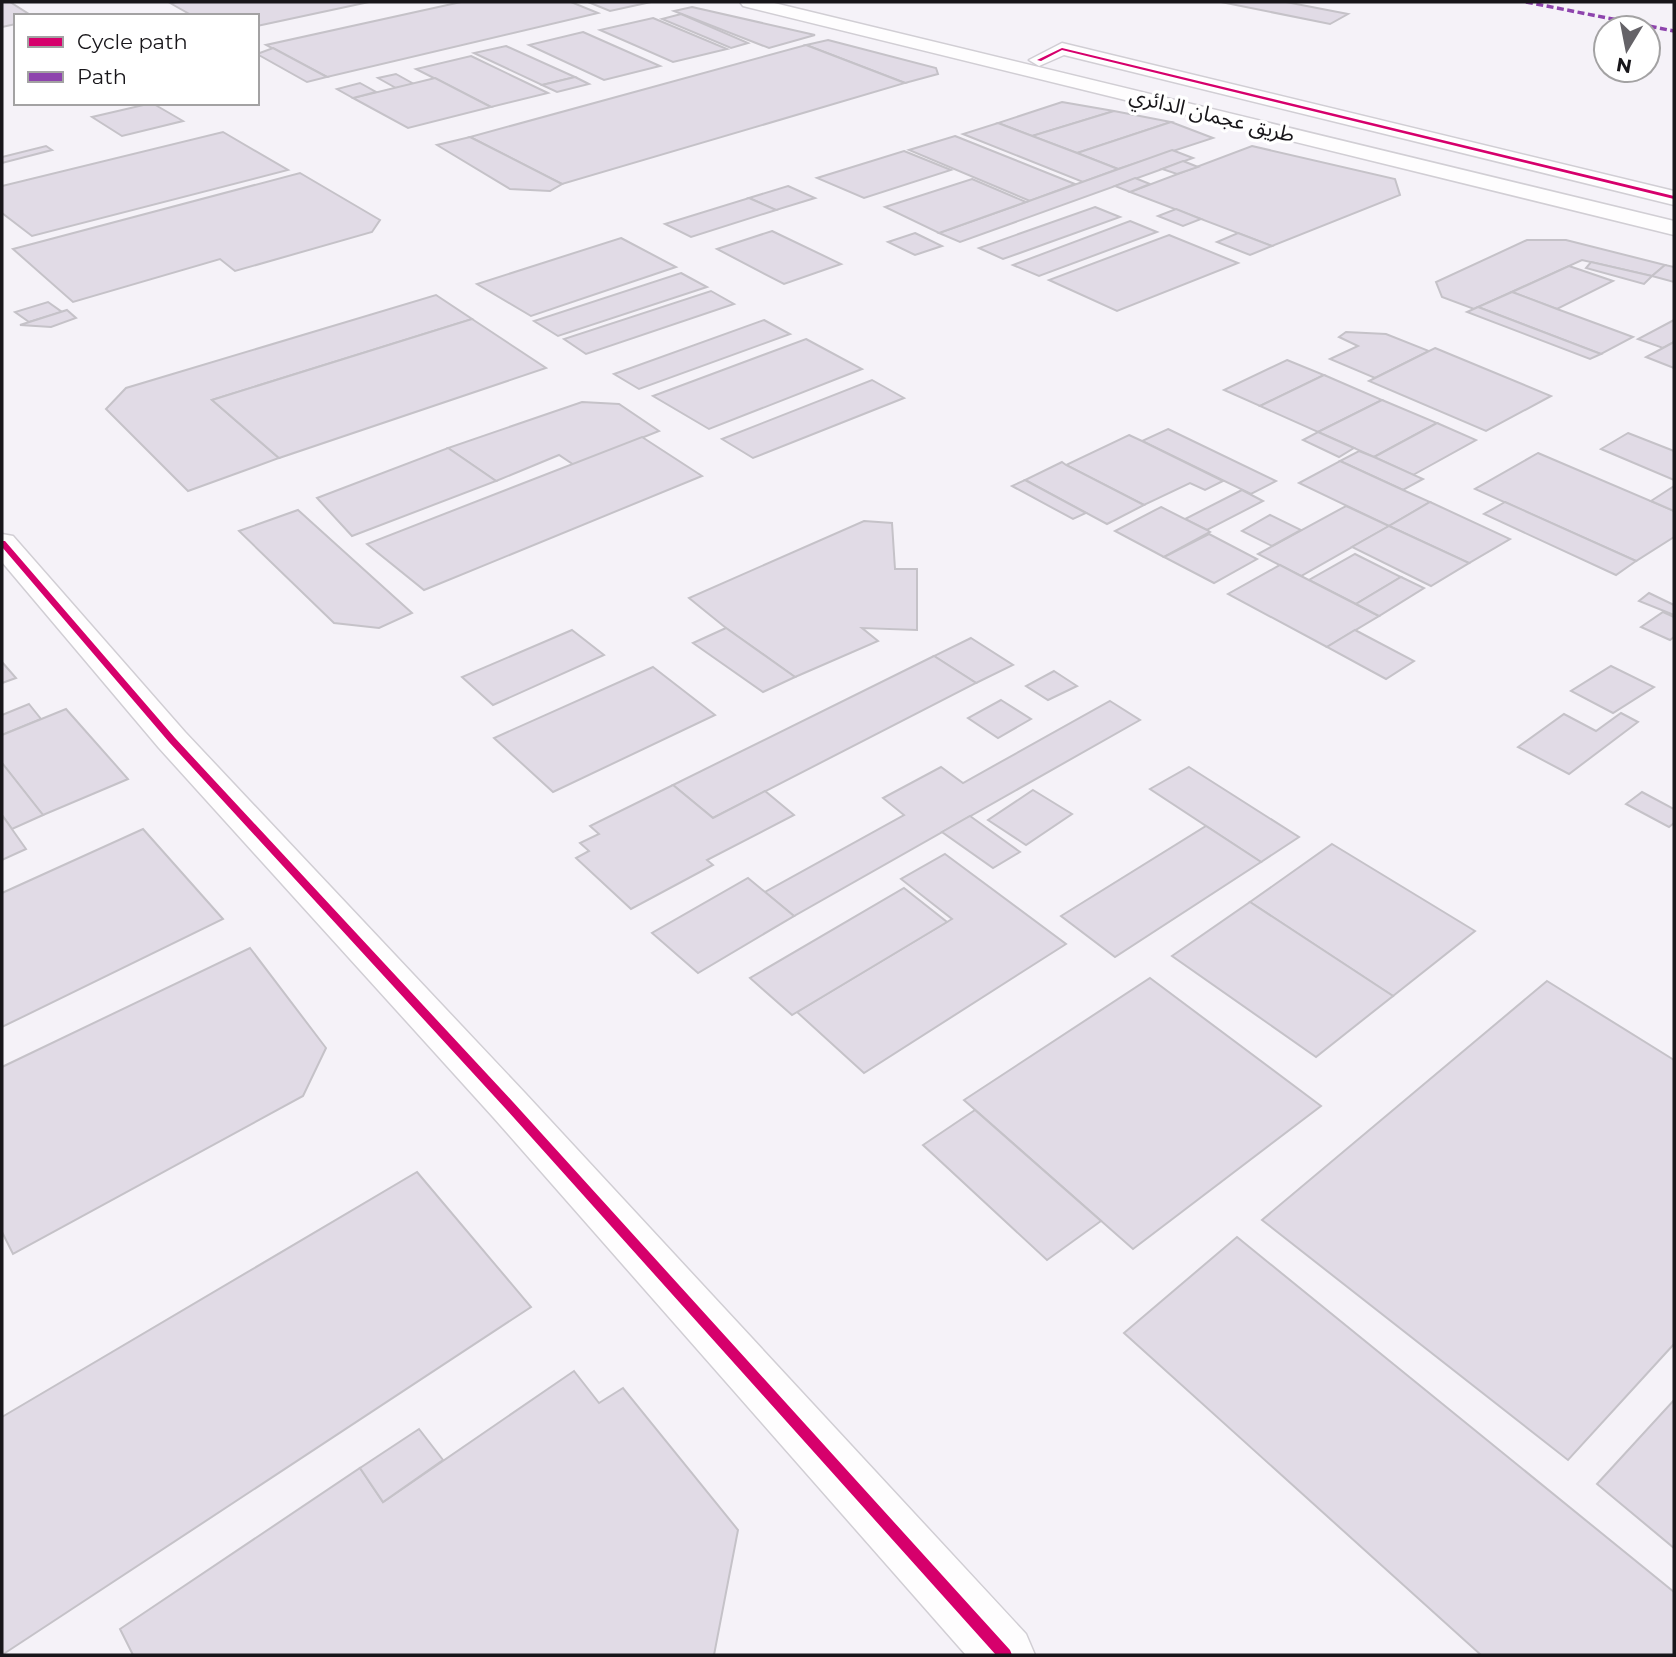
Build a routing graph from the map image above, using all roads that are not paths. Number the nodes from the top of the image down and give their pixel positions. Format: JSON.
{"nodes":[{"id":1,"x":749,"y":2,"type":"edge"},
{"id":2,"x":796,"y":2,"type":"edge"},
{"id":3,"x":1040,"y":60,"type":"junction"},
{"id":4,"x":1674,"y":198,"type":"edge"},
{"id":5,"x":1674,"y":213,"type":"edge"},
{"id":6,"x":1674,"y":228,"type":"edge"},
{"id":7,"x":2,"y":543,"type":"edge"},
{"id":8,"x":1005,"y":1655,"type":"edge"}],
"edges":[{"from":1,"to":6,"type":"main road","name":"طريق عجمان الدائري"},
{"from":2,"to":3,"type":"main road","name":"طريق عجمان الدائري"},
{"from":3,"to":4,"type":"main road"},
{"from":3,"to":5,"type":"main road","name":"طريق عجمان الدائري"},
{"from":7,"to":8,"type":"main road"}]}
